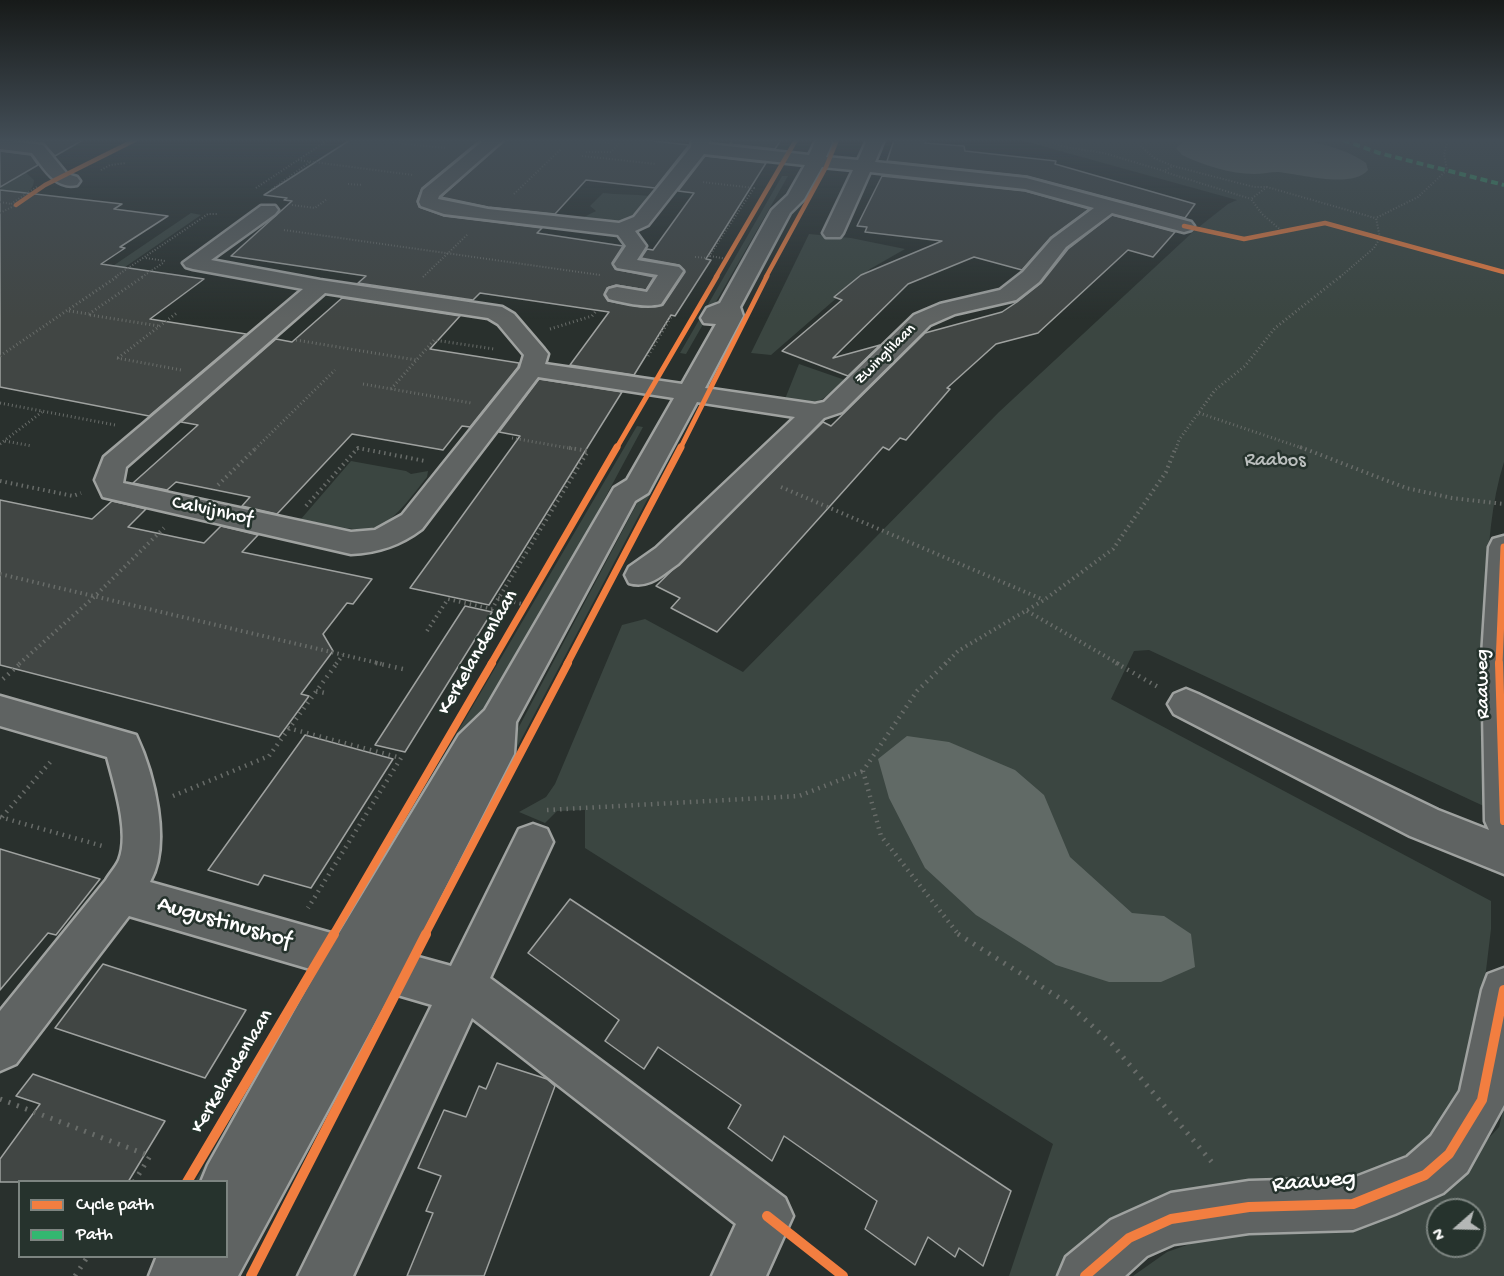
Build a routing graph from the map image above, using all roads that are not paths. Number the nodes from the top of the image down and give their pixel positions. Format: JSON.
{"nodes":[{"id":1,"x":429,"y":200,"type":"edge"},
{"id":2,"x":658,"y":200,"type":"edge"},
{"id":3,"x":794,"y":200,"type":"edge"},
{"id":4,"x":849,"y":200,"type":"edge"},
{"id":5,"x":1081,"y":200,"type":"edge"},
{"id":6,"x":266,"y":202,"type":"road end"},
{"id":7,"x":1108,"y":207,"type":"junction"},
{"id":8,"x":1184,"y":226,"type":"dead end"},
{"id":9,"x":623,"y":229,"type":"junction"},
{"id":10,"x":833,"y":233,"type":"dead end"},
{"id":11,"x":320,"y":286,"type":"junction"},
{"id":12,"x":617,"y":294,"type":"road end"},
{"id":13,"x":530,"y":353,"type":"junction"},
{"id":14,"x":681,"y":392,"type":"junction"},
{"id":15,"x":815,"y":412,"type":"junction"},
{"id":16,"x":1504,"y":547,"type":"edge"},
{"id":17,"x":640,"y":575,"type":"dead end"},
{"id":18,"x":1186,"y":704,"type":"road end"},
{"id":19,"x":0,"y":711,"type":"edge"},
{"id":20,"x":1504,"y":821,"type":"edge"},
{"id":21,"x":537,"y":826,"type":"road end"},
{"id":22,"x":1504,"y":855,"type":"edge"},
{"id":23,"x":121,"y":894,"type":"junction"},
{"id":24,"x":364,"y":963,"type":"junction"},
{"id":25,"x":1504,"y":990,"type":"edge"},
{"id":26,"x":461,"y":991,"type":"junction"},
{"id":27,"x":0,"y":1048,"type":"edge"},
{"id":28,"x":228,"y":1180,"type":"edge"},
{"id":29,"x":228,"y":1240,"type":"edge"},
{"id":30,"x":185,"y":1258,"type":"edge"},
{"id":31,"x":219,"y":1258,"type":"edge"},
{"id":32,"x":176,"y":1276,"type":"edge"},
{"id":33,"x":209,"y":1276,"type":"edge"},
{"id":34,"x":325,"y":1276,"type":"edge"},
{"id":35,"x":739,"y":1276,"type":"edge"},
{"id":36,"x":1085,"y":1276,"type":"edge"}],
"edges":[{"from":1,"to":9,"type":"street"},
{"from":2,"to":9,"type":"street"},
{"from":3,"to":14,"type":"street"},
{"from":4,"to":10,"type":"street"},
{"from":5,"to":7,"type":"street"},
{"from":6,"to":11,"type":"street"},
{"from":7,"to":8,"type":"street"},
{"from":7,"to":15,"type":"street","name":"Zwinglilaan"},
{"from":9,"to":12,"type":"street"},
{"from":11,"to":13,"type":"street"},
{"from":11,"to":13,"type":"street","name":"Calvijnhof"},
{"from":13,"to":14,"type":"street"},
{"from":14,"to":15,"type":"street"},
{"from":14,"to":24,"type":"street"},
{"from":15,"to":17,"type":"street","name":"Zwinglilaan"},
{"from":16,"to":20,"type":"street","name":"Raaweg"},
{"from":18,"to":22,"type":"street"},
{"from":19,"to":23,"type":"street"},
{"from":21,"to":26,"type":"street"},
{"from":23,"to":24,"type":"street","name":"Augustinushof"},
{"from":23,"to":27,"type":"street"},
{"from":24,"to":26,"type":"street"},
{"from":24,"to":28,"type":"street"},
{"from":24,"to":29,"type":"street"},
{"from":25,"to":36,"type":"street","name":"Raaweg"},
{"from":26,"to":34,"type":"street"},
{"from":26,"to":35,"type":"street"},
{"from":30,"to":32,"type":"street"},
{"from":31,"to":33,"type":"street"}]}
